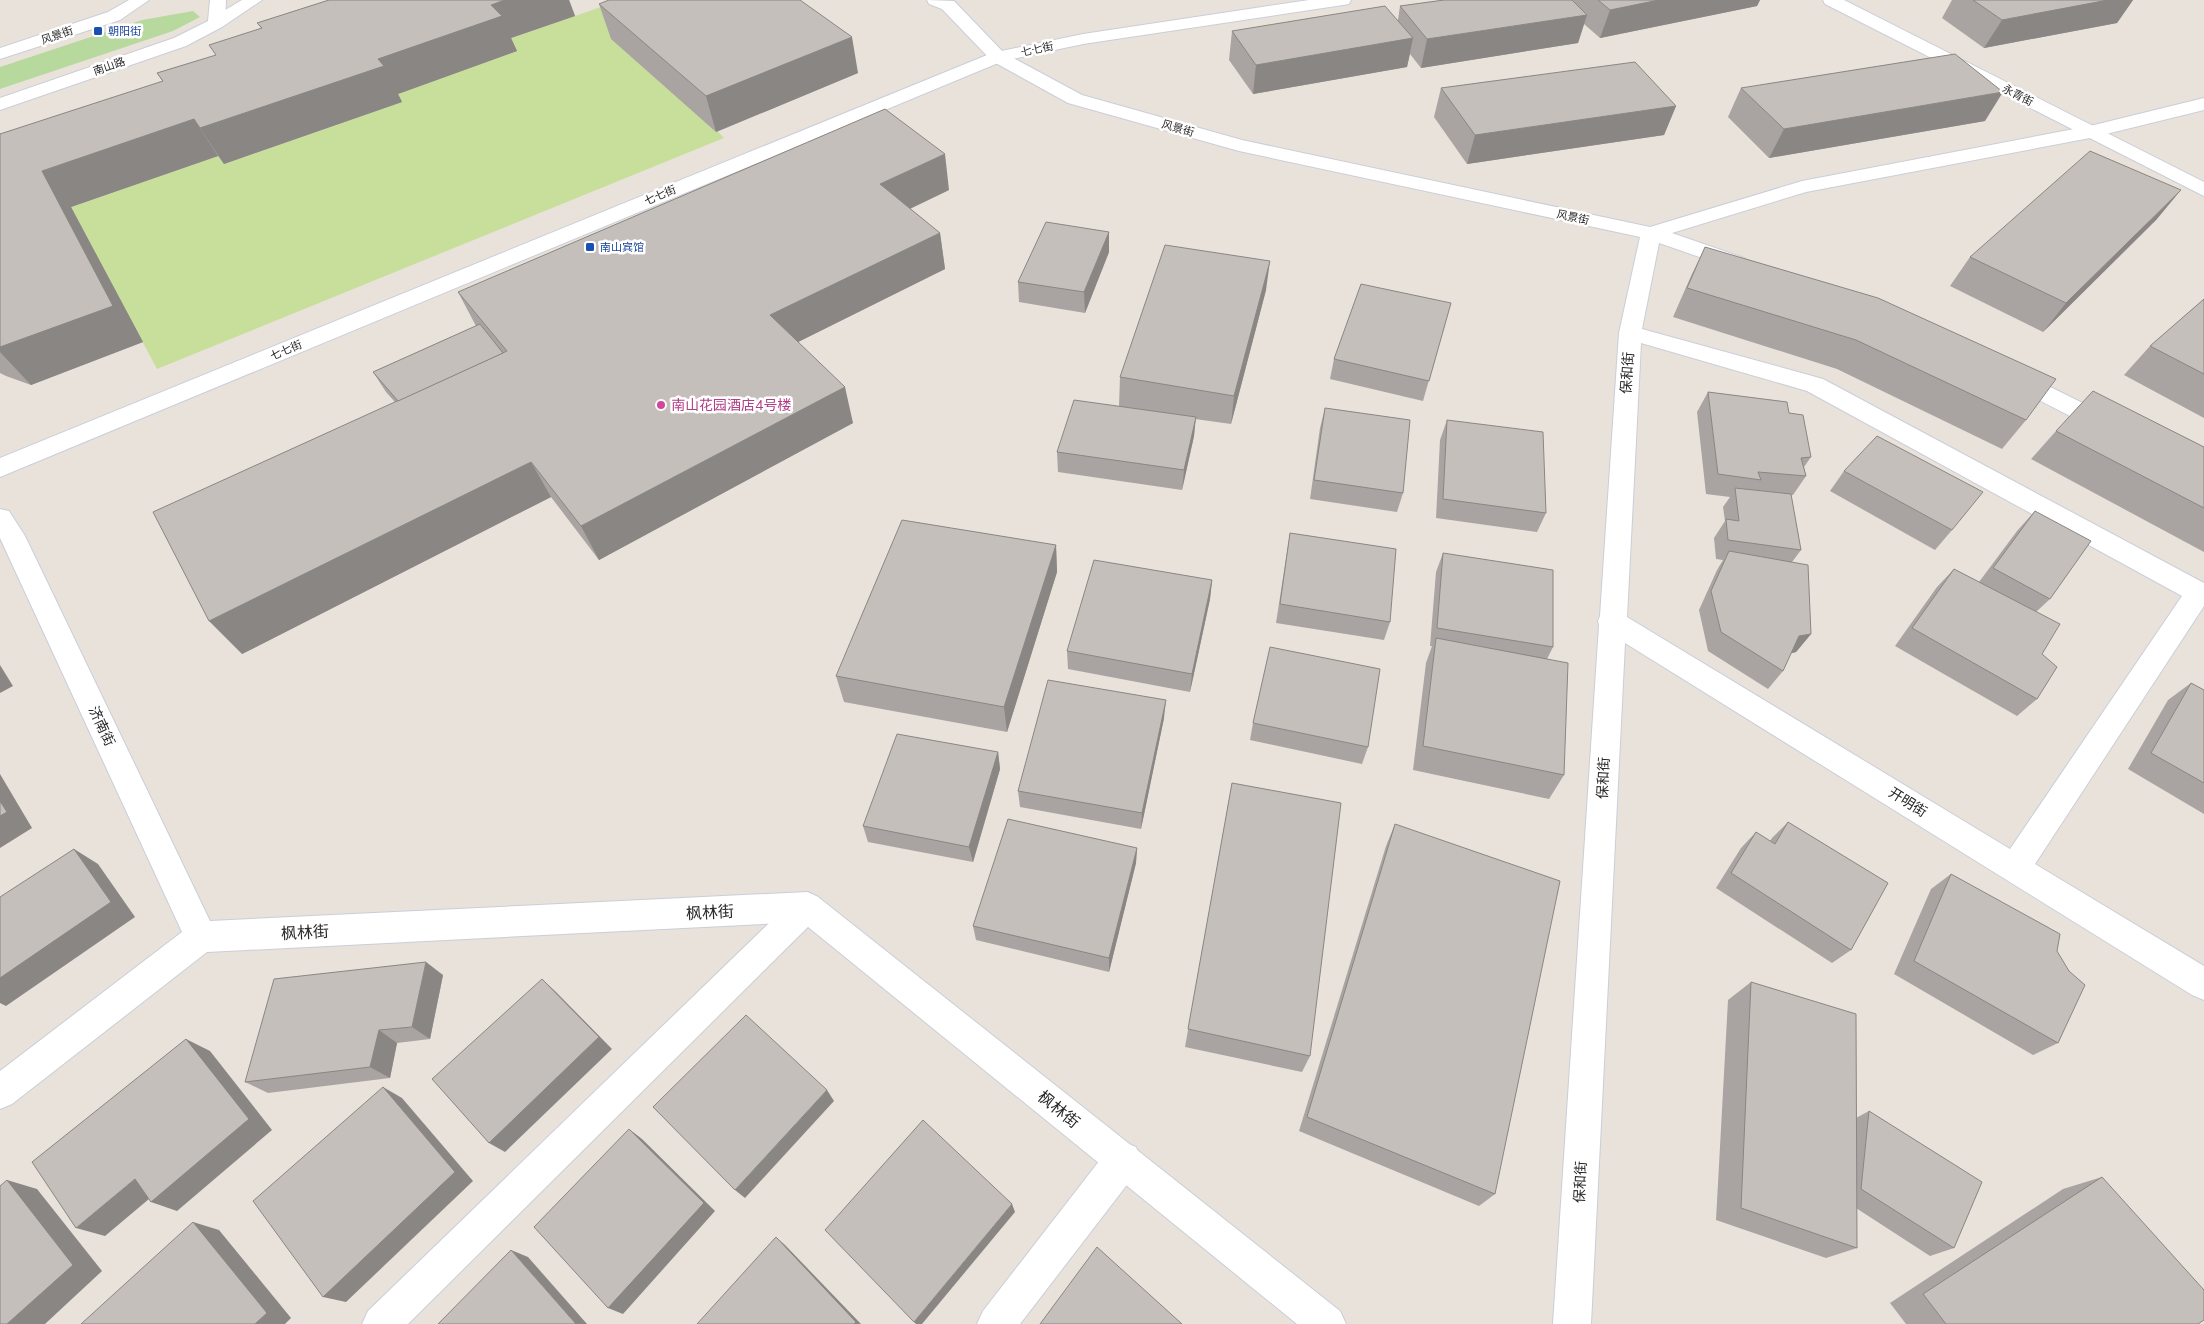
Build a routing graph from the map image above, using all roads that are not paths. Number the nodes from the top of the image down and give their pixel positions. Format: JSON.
{"nodes":[{"id":1,"x":141,"y":0,"type":"edge"},
{"id":2,"x":218,"y":0,"type":"edge"},
{"id":3,"x":254,"y":0,"type":"edge"},
{"id":4,"x":935,"y":0,"type":"edge"},
{"id":5,"x":1343,"y":0,"type":"edge"},
{"id":6,"x":1831,"y":0,"type":"edge"},
{"id":7,"x":216,"y":23,"type":"junction"},
{"id":8,"x":0,"y":54,"type":"edge"},
{"id":9,"x":998,"y":57,"type":"junction"},
{"id":10,"x":0,"y":104,"type":"edge"},
{"id":11,"x":2204,"y":104,"type":"edge"},
{"id":12,"x":2090,"y":132,"type":"junction"},
{"id":13,"x":2204,"y":190,"type":"edge"},
{"id":14,"x":1651,"y":234,"type":"junction"},
{"id":15,"x":1752,"y":269,"type":"edge"},
{"id":16,"x":1630,"y":333,"type":"junction"},
{"id":17,"x":1996,"y":367,"type":"edge"},
{"id":18,"x":2126,"y":435,"type":"edge"},
{"id":19,"x":0,"y":468,"type":"edge"},
{"id":20,"x":0,"y":518,"type":"edge"},
{"id":21,"x":2201,"y":593,"type":"edge"},
{"id":22,"x":1612,"y":621,"type":"junction"},
{"id":23,"x":2015,"y":868,"type":"junction"},
{"id":24,"x":807,"y":907,"type":"junction"},
{"id":25,"x":201,"y":937,"type":"junction"},
{"id":26,"x":2204,"y":984,"type":"edge"},
{"id":27,"x":0,"y":1092,"type":"edge"},
{"id":28,"x":1122,"y":1160,"type":"junction"},
{"id":29,"x":381,"y":1324,"type":"edge"},
{"id":30,"x":996,"y":1324,"type":"edge"},
{"id":31,"x":1327,"y":1324,"type":"edge"},
{"id":32,"x":1572,"y":1324,"type":"edge"}],
"edges":[{"from":1,"to":8,"type":"street","name":"风景街"},
{"from":2,"to":7,"type":"street"},
{"from":3,"to":7,"type":"street","name":"南山路"},
{"from":4,"to":9,"type":"street","name":"风景街"},
{"from":5,"to":9,"type":"street","name":"七七街"},
{"from":6,"to":12,"type":"street","name":"永青街"},
{"from":7,"to":10,"type":"street","name":"南山路"},
{"from":9,"to":14,"type":"street","name":"风景街"},
{"from":9,"to":19,"type":"street","name":"七七街"},
{"from":11,"to":12,"type":"street"},
{"from":12,"to":13,"type":"street","name":"永青街"},
{"from":12,"to":14,"type":"street"},
{"from":14,"to":15,"type":"street","name":"风景街"},
{"from":14,"to":16,"type":"street","name":"保和街"},
{"from":16,"to":21,"type":"street"},
{"from":16,"to":22,"type":"street","name":"保和街"},
{"from":17,"to":18,"type":"street"},
{"from":20,"to":25,"type":"street","name":"济南街"},
{"from":21,"to":23,"type":"street"},
{"from":22,"to":23,"type":"street","name":"开明街"},
{"from":22,"to":32,"type":"street","name":"保和街"},
{"from":23,"to":26,"type":"street","name":"开明街"},
{"from":24,"to":25,"type":"street","name":"枫林街"},
{"from":24,"to":28,"type":"street","name":"枫林街"},
{"from":24,"to":29,"type":"street"},
{"from":25,"to":27,"type":"street"},
{"from":28,"to":30,"type":"street"},
{"from":28,"to":31,"type":"street","name":"枫林街"}]}
